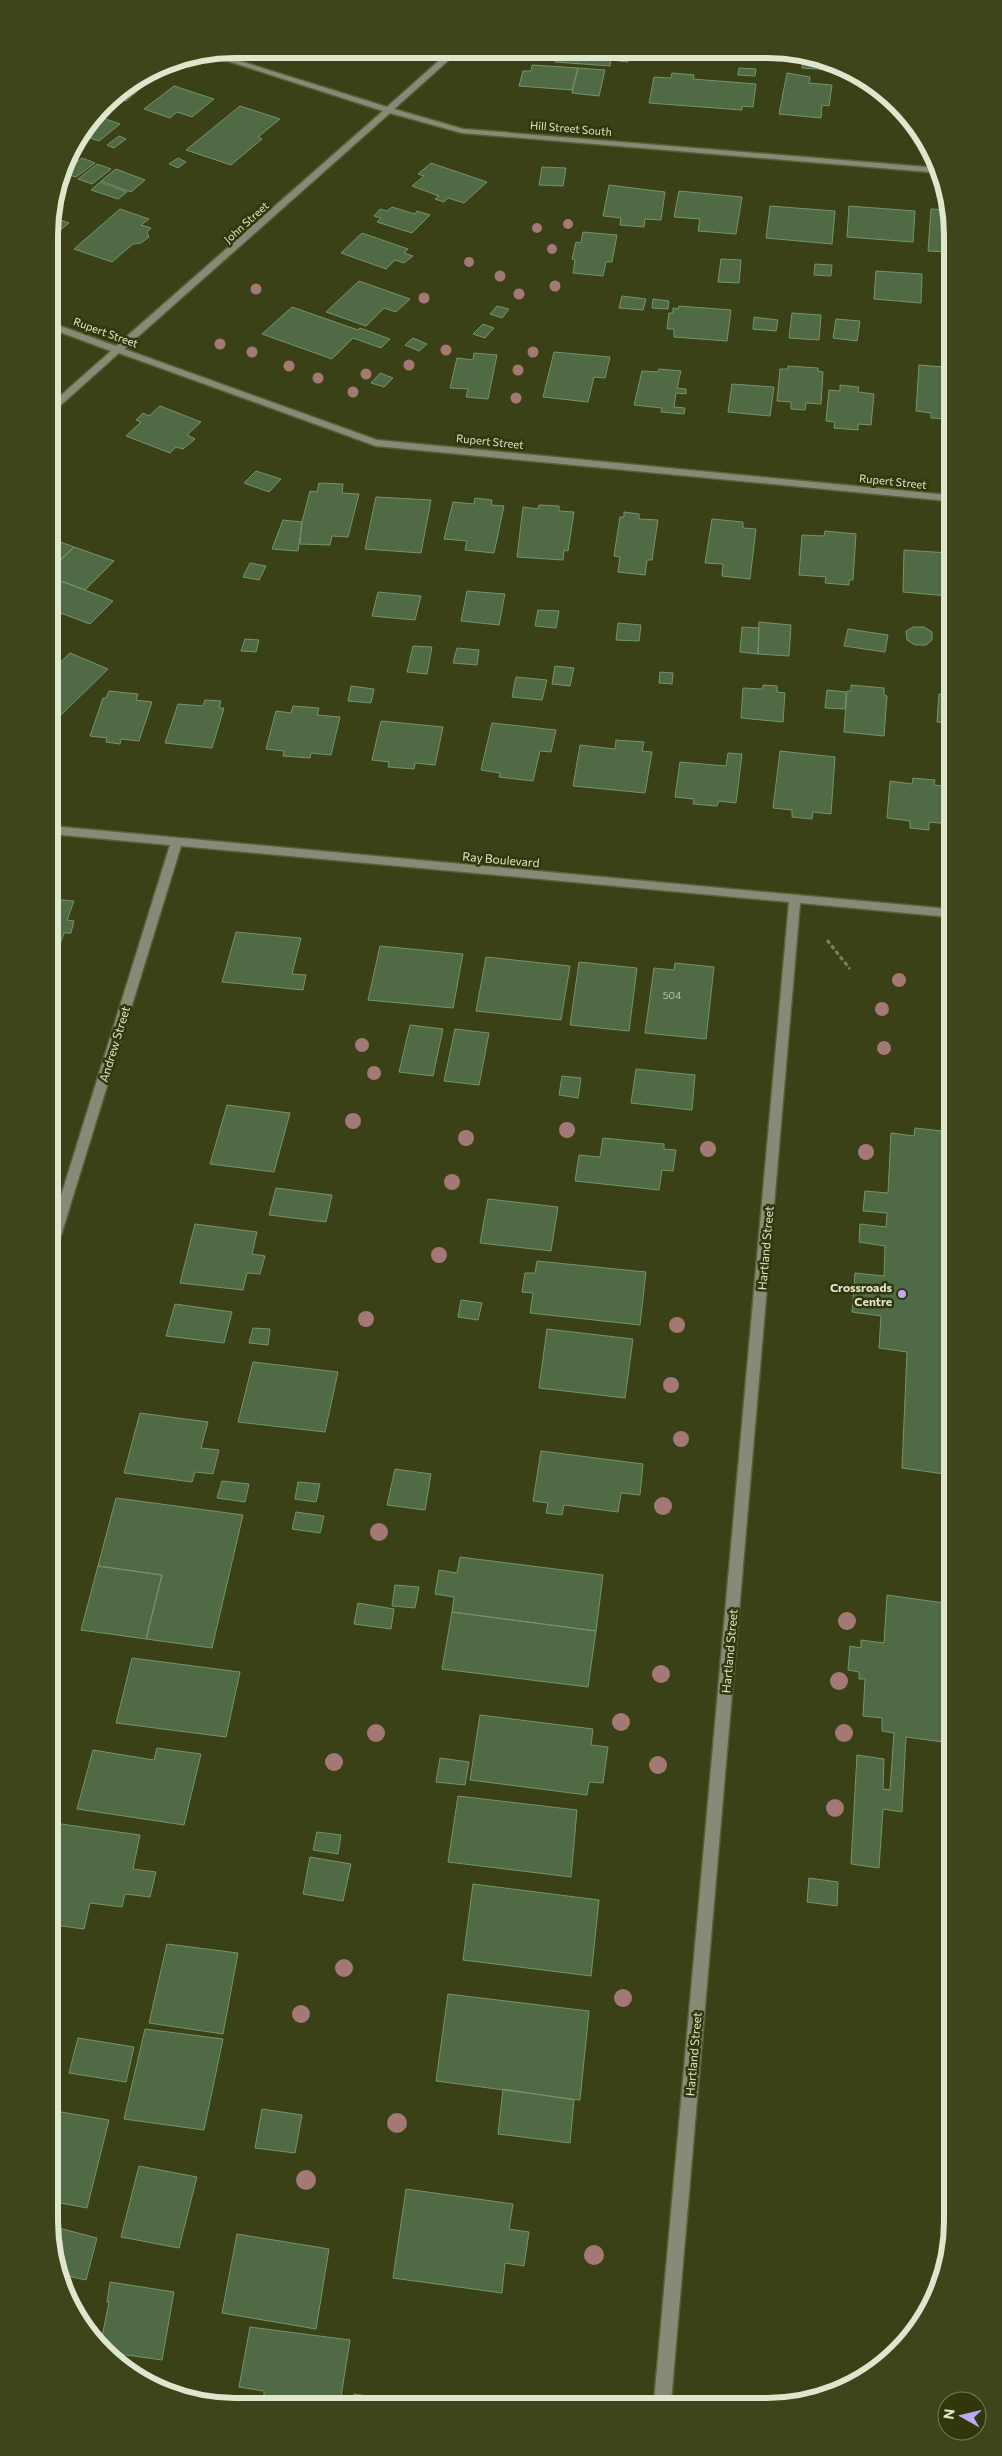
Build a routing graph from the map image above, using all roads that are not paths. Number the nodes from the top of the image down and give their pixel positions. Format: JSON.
{"nodes":[{"id":1,"x":223,"y":58,"type":"edge"},
{"id":2,"x":447,"y":58,"type":"edge"},
{"id":3,"x":389,"y":110,"type":"junction"},
{"id":4,"x":931,"y":166,"type":"edge"},
{"id":5,"x":58,"y":327,"type":"edge"},
{"id":6,"x":119,"y":350,"type":"junction"},
{"id":7,"x":58,"y":403,"type":"edge"},
{"id":8,"x":945,"y":498,"type":"edge"},
{"id":9,"x":58,"y":831,"type":"edge"},
{"id":10,"x":176,"y":843,"type":"junction"},
{"id":11,"x":795,"y":900,"type":"junction"},
{"id":12,"x":945,"y":913,"type":"edge"},
{"id":13,"x":58,"y":1226,"type":"edge"},
{"id":14,"x":662,"y":2398,"type":"edge"}],
"edges":[{"from":1,"to":3,"type":"street","name":"Hill Street South"},
{"from":2,"to":3,"type":"street","name":"John Street"},
{"from":3,"to":4,"type":"street","name":"Hill Street South"},
{"from":3,"to":6,"type":"street","name":"John Street"},
{"from":5,"to":6,"type":"street","name":"Rupert Street"},
{"from":6,"to":7,"type":"street","name":"John Street"},
{"from":6,"to":8,"type":"street","name":"Rupert Street"},
{"from":9,"to":10,"type":"street","name":"Ray Boulevard"},
{"from":10,"to":11,"type":"street","name":"Ray Boulevard"},
{"from":10,"to":13,"type":"street","name":"Andrew Street"},
{"from":11,"to":12,"type":"street","name":"Ray Boulevard"},
{"from":11,"to":14,"type":"street","name":"Hartland Street"}]}
